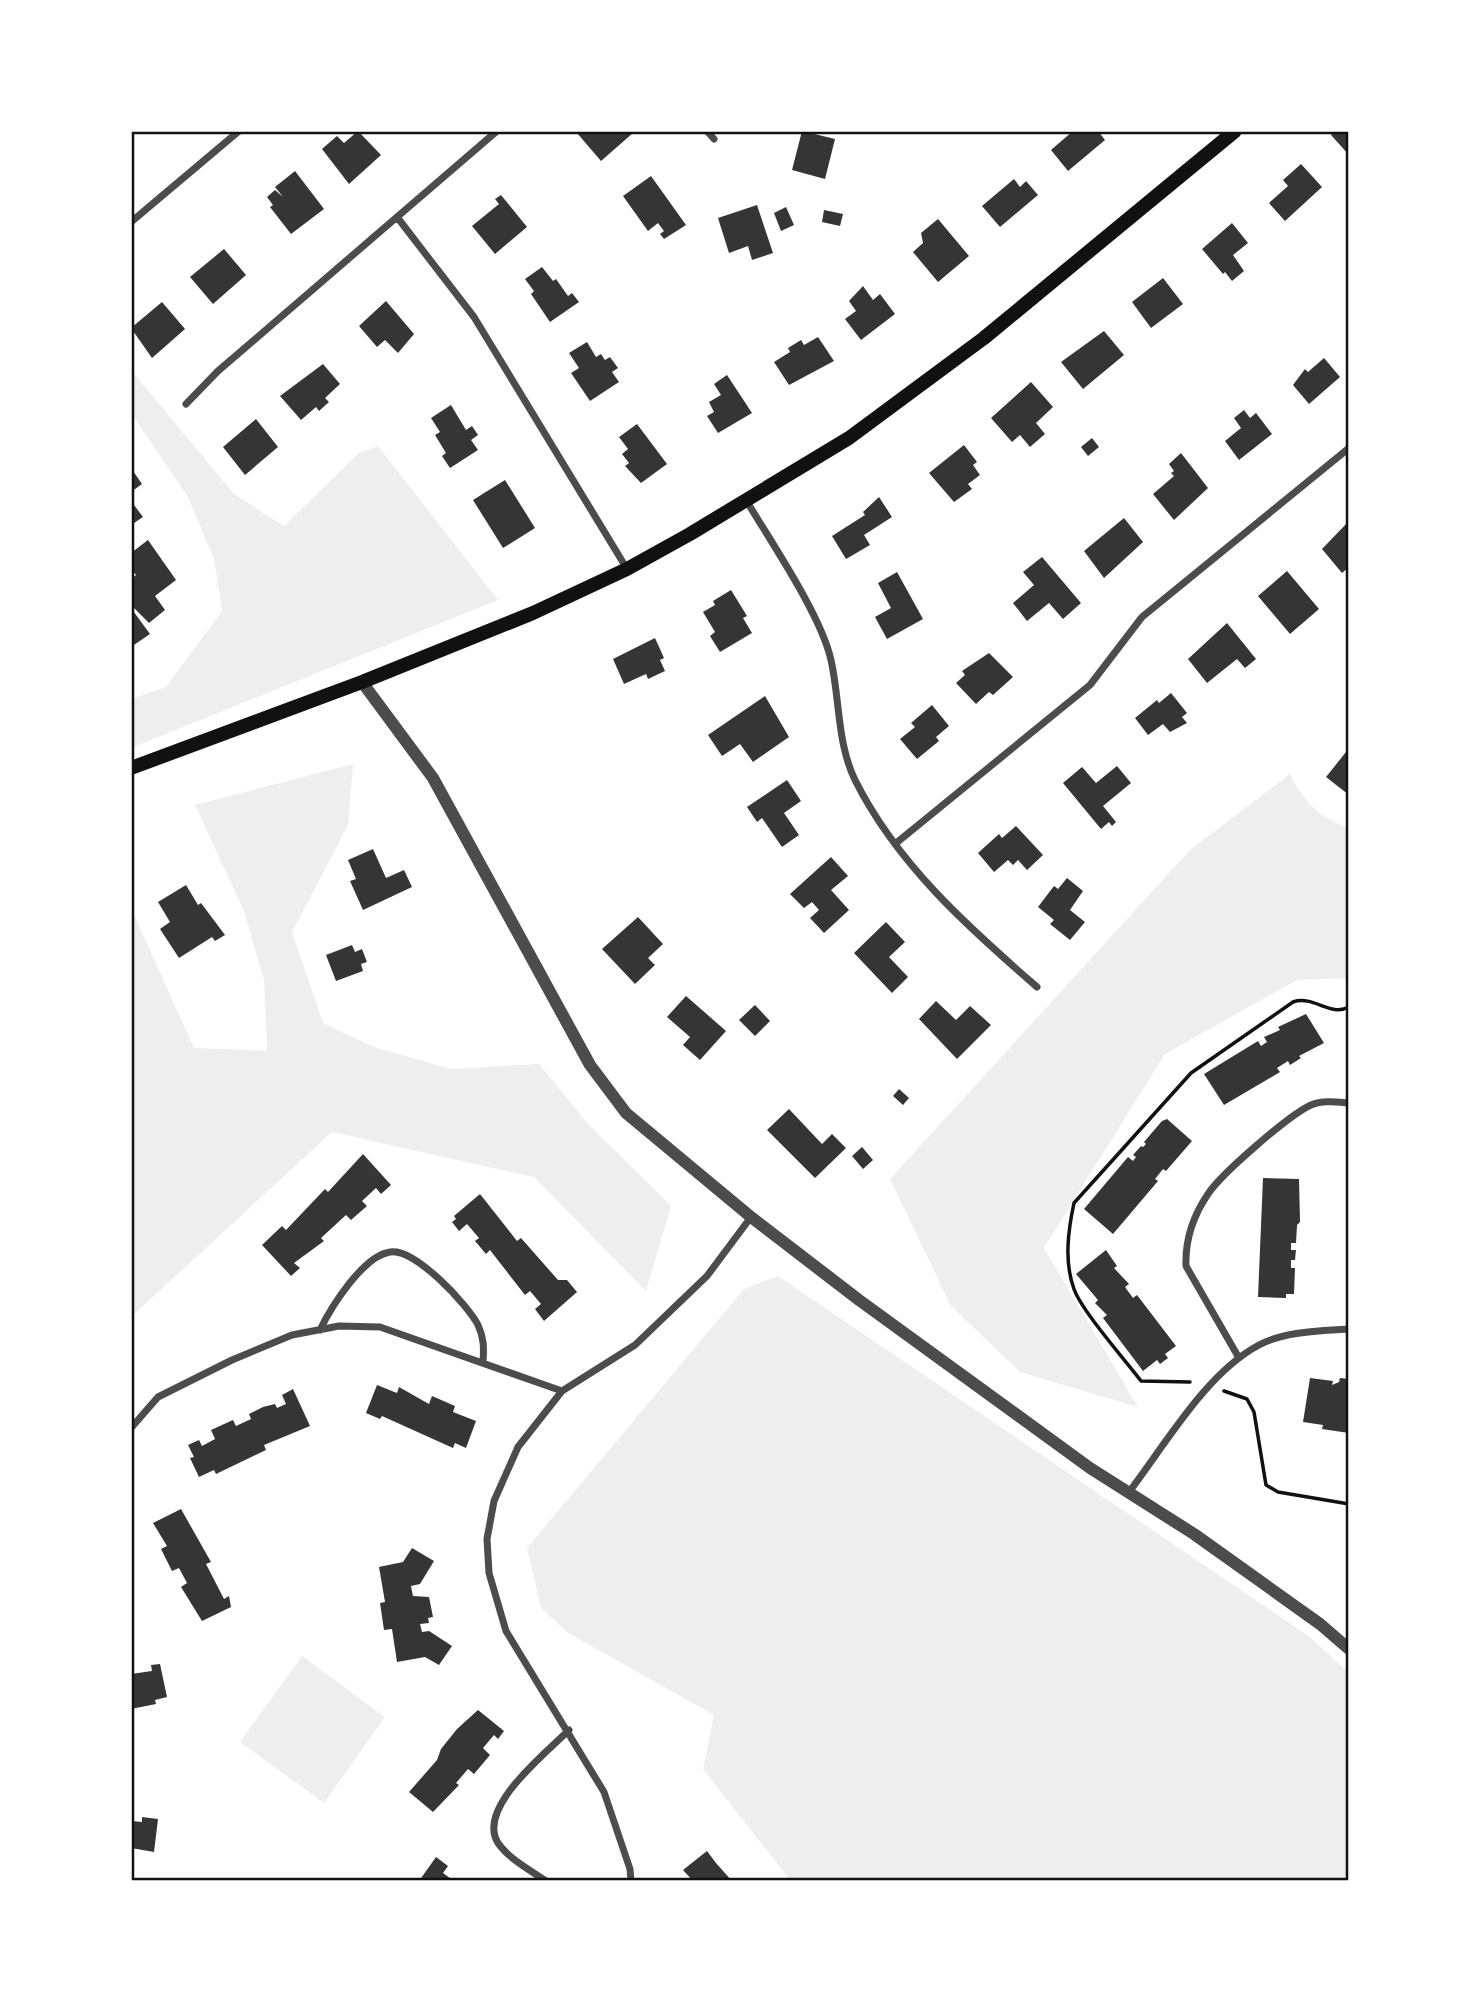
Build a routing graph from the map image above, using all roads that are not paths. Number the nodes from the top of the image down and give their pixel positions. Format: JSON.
{"nodes":[{"id":1,"x":239,"y":131,"type":"edge"},
{"id":2,"x":497,"y":131,"type":"edge"},
{"id":3,"x":707,"y":131,"type":"edge"},
{"id":4,"x":1235,"y":131,"type":"edge"},
{"id":5,"x":714,"y":139,"type":"dead end"},
{"id":6,"x":397,"y":217,"type":"junction"},
{"id":7,"x":131,"y":222,"type":"edge"},
{"id":8,"x":186,"y":404,"type":"dead end"},
{"id":9,"x":1349,"y":448,"type":"edge"},
{"id":10,"x":746,"y":499,"type":"junction"},
{"id":11,"x":627,"y":569,"type":"junction"},
{"id":12,"x":362,"y":682,"type":"junction"},
{"id":13,"x":131,"y":768,"type":"edge"},
{"id":14,"x":895,"y":844,"type":"junction"},
{"id":15,"x":1037,"y":987,"type":"dead end"},
{"id":16,"x":1349,"y":1103,"type":"edge"},
{"id":17,"x":751,"y":1217,"type":"junction"},
{"id":18,"x":1349,"y":1329,"type":"edge"},
{"id":19,"x":320,"y":1330,"type":"junction"},
{"id":20,"x":1239,"y":1358,"type":"junction"},
{"id":21,"x":483,"y":1362,"type":"junction"},
{"id":22,"x":562,"y":1391,"type":"junction"},
{"id":23,"x":131,"y":1428,"type":"edge"},
{"id":24,"x":1129,"y":1492,"type":"junction"},
{"id":25,"x":1349,"y":1649,"type":"edge"},
{"id":26,"x":569,"y":1730,"type":"junction"},
{"id":27,"x":630,"y":1880,"type":"edge"},
{"id":28,"x":546,"y":1881,"type":"edge"}],
"edges":[{"from":1,"to":7,"type":"street"},
{"from":2,"to":6,"type":"street"},
{"from":3,"to":5,"type":"street"},
{"from":4,"to":10,"type":"main road"},
{"from":6,"to":8,"type":"street"},
{"from":6,"to":11,"type":"street"},
{"from":9,"to":14,"type":"street"},
{"from":10,"to":11,"type":"main road"},
{"from":10,"to":14,"type":"street"},
{"from":11,"to":12,"type":"main road"},
{"from":12,"to":13,"type":"main road"},
{"from":12,"to":17,"type":"street"},
{"from":14,"to":15,"type":"street"},
{"from":16,"to":20,"type":"street"},
{"from":17,"to":22,"type":"street"},
{"from":17,"to":24,"type":"street"},
{"from":18,"to":20,"type":"street"},
{"from":19,"to":21,"type":"street"},
{"from":19,"to":21,"type":"street"},
{"from":19,"to":23,"type":"street"},
{"from":20,"to":24,"type":"street"},
{"from":21,"to":22,"type":"street"},
{"from":22,"to":26,"type":"street"},
{"from":24,"to":25,"type":"street"},
{"from":26,"to":27,"type":"street"},
{"from":26,"to":28,"type":"street"}]}
